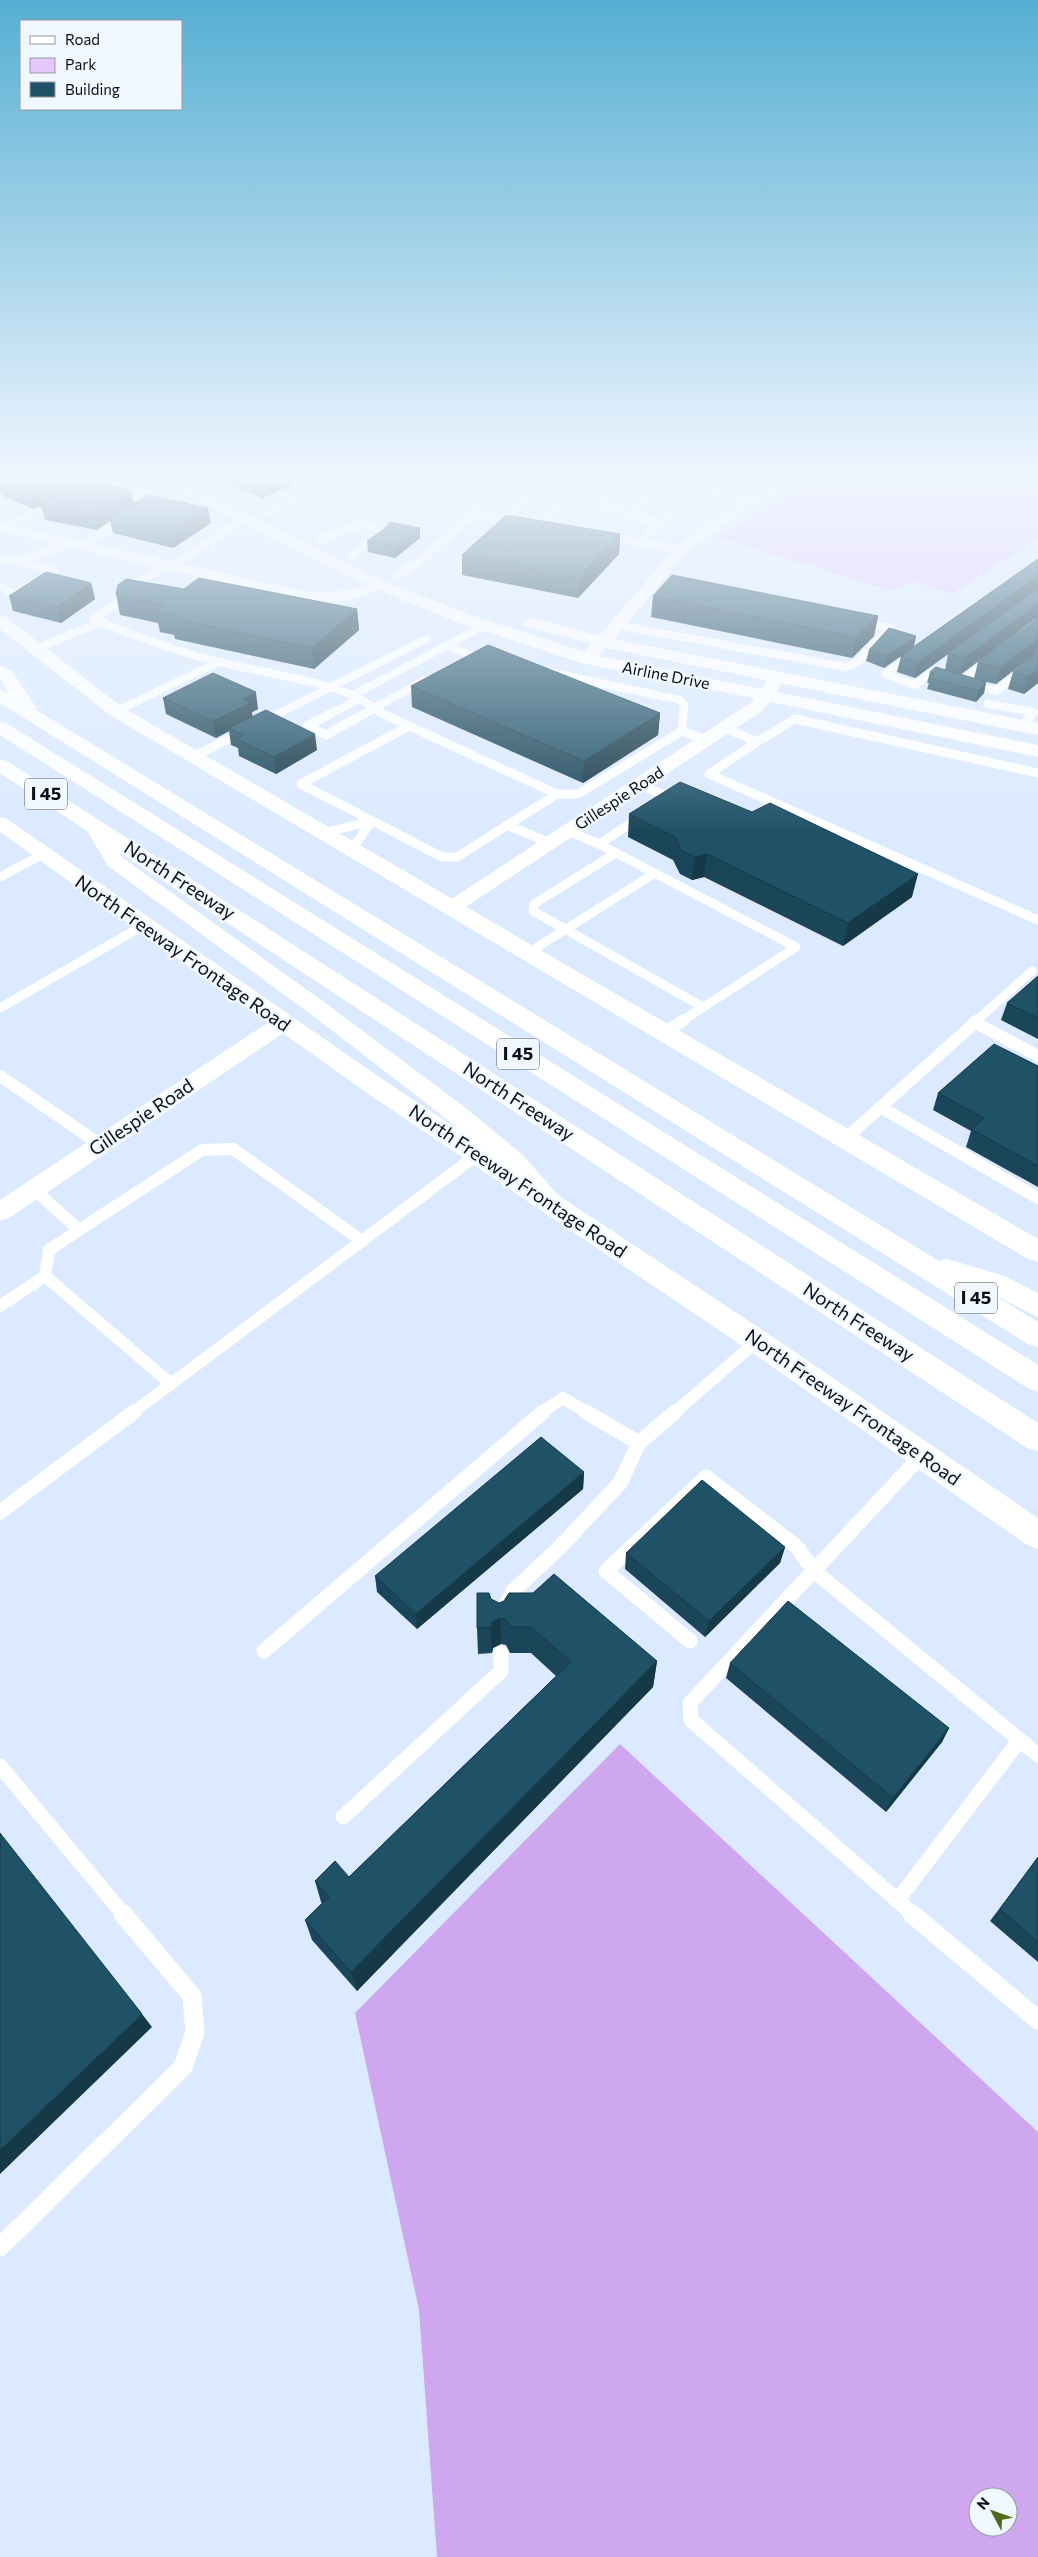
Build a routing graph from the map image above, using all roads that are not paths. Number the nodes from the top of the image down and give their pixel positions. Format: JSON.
{"nodes":[{"id":1,"x":126,"y":595,"type":"edge"},
{"id":2,"x":301,"y":595,"type":"edge"},
{"id":3,"x":347,"y":595,"type":"edge"},
{"id":4,"x":406,"y":595,"type":"edge"},
{"id":5,"x":448,"y":595,"type":"edge"},
{"id":6,"x":646,"y":595,"type":"edge"},
{"id":7,"x":467,"y":602,"type":"dead end"},
{"id":8,"x":514,"y":617,"type":"dead end"},
{"id":9,"x":851,"y":620,"type":"edge"},
{"id":10,"x":0,"y":621,"type":"edge"},
{"id":11,"x":101,"y":622,"type":"junction"},
{"id":12,"x":617,"y":625,"type":"junction"},
{"id":13,"x":484,"y":626,"type":"junction"},
{"id":14,"x":426,"y":639,"type":"dead end"},
{"id":15,"x":602,"y":642,"type":"junction"},
{"id":16,"x":448,"y":645,"type":"junction"},
{"id":17,"x":35,"y":649,"type":"junction"},
{"id":18,"x":918,"y":651,"type":"edge"},
{"id":19,"x":1000,"y":652,"type":"edge"},
{"id":20,"x":1038,"y":658,"type":"edge"},
{"id":21,"x":588,"y":659,"type":"junction"},
{"id":22,"x":498,"y":661,"type":"edge"},
{"id":23,"x":219,"y":662,"type":"junction"},
{"id":24,"x":940,"y":667,"type":"edge"},
{"id":25,"x":536,"y":669,"type":"edge"},
{"id":26,"x":0,"y":670,"type":"edge"},
{"id":27,"x":932,"y":672,"type":"junction"},
{"id":28,"x":437,"y":673,"type":"edge"},
{"id":29,"x":778,"y":677,"type":"junction"},
{"id":30,"x":962,"y":681,"type":"junction"},
{"id":31,"x":331,"y":687,"type":"junction"},
{"id":32,"x":0,"y":695,"type":"edge"},
{"id":33,"x":767,"y":696,"type":"junction"},
{"id":34,"x":355,"y":698,"type":"junction"},
{"id":35,"x":988,"y":704,"type":"dead end"},
{"id":36,"x":372,"y":709,"type":"junction"},
{"id":37,"x":116,"y":711,"type":"junction"},
{"id":38,"x":31,"y":712,"type":"junction"},
{"id":39,"x":862,"y":715,"type":"junction"},
{"id":40,"x":1033,"y":719,"type":"edge"},
{"id":41,"x":409,"y":726,"type":"junction"},
{"id":42,"x":0,"y":727,"type":"edge"},
{"id":43,"x":725,"y":728,"type":"junction"},
{"id":44,"x":682,"y":730,"type":"junction"},
{"id":45,"x":849,"y":731,"type":"junction"},
{"id":46,"x":939,"y":731,"type":"junction"},
{"id":47,"x":706,"y":740,"type":"junction"},
{"id":48,"x":757,"y":742,"type":"junction"},
{"id":49,"x":1038,"y":751,"type":"edge"},
{"id":50,"x":193,"y":757,"type":"junction"},
{"id":51,"x":0,"y":765,"type":"edge"},
{"id":52,"x":1038,"y":773,"type":"edge"},
{"id":53,"x":638,"y":785,"type":"junction"},
{"id":54,"x":557,"y":794,"type":"junction"},
{"id":55,"x":372,"y":821,"type":"junction"},
{"id":56,"x":0,"y":823,"type":"edge"},
{"id":57,"x":93,"y":823,"type":"junction"},
{"id":58,"x":508,"y":825,"type":"junction"},
{"id":59,"x":568,"y":831,"type":"junction"},
{"id":60,"x":323,"y":833,"type":"junction"},
{"id":61,"x":550,"y":843,"type":"junction"},
{"id":62,"x":599,"y":844,"type":"junction"},
{"id":63,"x":351,"y":850,"type":"junction"},
{"id":64,"x":616,"y":853,"type":"junction"},
{"id":65,"x":43,"y":854,"type":"junction"},
{"id":66,"x":655,"y":873,"type":"junction"},
{"id":67,"x":0,"y":877,"type":"edge"},
{"id":68,"x":451,"y":908,"type":"junction"},
{"id":69,"x":1038,"y":920,"type":"edge"},
{"id":70,"x":144,"y":925,"type":"junction"},
{"id":71,"x":566,"y":929,"type":"junction"},
{"id":72,"x":528,"y":953,"type":"junction"},
{"id":73,"x":1032,"y":971,"type":"dead end"},
{"id":74,"x":704,"y":1007,"type":"junction"},
{"id":75,"x":0,"y":1008,"type":"edge"},
{"id":76,"x":974,"y":1022,"type":"junction"},
{"id":77,"x":283,"y":1023,"type":"junction"},
{"id":78,"x":664,"y":1033,"type":"junction"},
{"id":79,"x":1038,"y":1056,"type":"edge"},
{"id":80,"x":0,"y":1076,"type":"edge"},
{"id":81,"x":880,"y":1107,"type":"junction"},
{"id":82,"x":845,"y":1139,"type":"junction"},
{"id":83,"x":101,"y":1145,"type":"junction"},
{"id":84,"x":478,"y":1154,"type":"junction"},
{"id":85,"x":34,"y":1189,"type":"junction"},
{"id":86,"x":1038,"y":1198,"type":"edge"},
{"id":87,"x":552,"y":1203,"type":"junction"},
{"id":88,"x":0,"y":1212,"type":"edge"},
{"id":89,"x":79,"y":1230,"type":"junction"},
{"id":90,"x":362,"y":1241,"type":"junction"},
{"id":91,"x":1038,"y":1252,"type":"edge"},
{"id":92,"x":914,"y":1259,"type":"junction"},
{"id":93,"x":44,"y":1276,"type":"junction"},
{"id":94,"x":0,"y":1306,"type":"edge"},
{"id":95,"x":1038,"y":1306,"type":"edge"},
{"id":96,"x":1038,"y":1336,"type":"edge"},
{"id":97,"x":758,"y":1341,"type":"junction"},
{"id":98,"x":1038,"y":1380,"type":"edge"},
{"id":99,"x":171,"y":1384,"type":"junction"},
{"id":100,"x":1038,"y":1439,"type":"edge"},
{"id":101,"x":639,"y":1443,"type":"junction"},
{"id":102,"x":922,"y":1455,"type":"junction"},
{"id":103,"x":0,"y":1512,"type":"edge"},
{"id":104,"x":1038,"y":1535,"type":"edge"},
{"id":105,"x":814,"y":1570,"type":"junction"},
{"id":106,"x":499,"y":1620,"type":"edge"},
{"id":107,"x":690,"y":1641,"type":"dead end"},
{"id":108,"x":264,"y":1651,"type":"dead end"},
{"id":109,"x":501,"y":1653,"type":"dead end"},
{"id":110,"x":1019,"y":1741,"type":"junction"},
{"id":111,"x":1038,"y":1755,"type":"edge"},
{"id":112,"x":0,"y":1766,"type":"edge"},
{"id":113,"x":344,"y":1817,"type":"dead end"},
{"id":114,"x":897,"y":1901,"type":"junction"},
{"id":115,"x":1038,"y":2020,"type":"edge"},
{"id":116,"x":0,"y":2247,"type":"edge"}],
"edges":[{"from":1,"to":11,"type":"lane"},
{"from":2,"to":3,"type":"street"},
{"from":4,"to":13,"type":"main road","name":"Airline Drive"},
{"from":5,"to":7,"type":"main road","name":"Airline Drive"},
{"from":6,"to":12,"type":"main road"},
{"from":8,"to":15,"type":"main road","name":"Airline Drive"},
{"from":9,"to":12,"type":"lane"},
{"from":10,"to":17,"type":"main road"},
{"from":11,"to":17,"type":"lane"},
{"from":11,"to":23,"type":"lane"},
{"from":12,"to":15,"type":"main road"},
{"from":13,"to":16,"type":"lane"},
{"from":13,"to":21,"type":"main road","name":"Airline Drive"},
{"from":14,"to":31,"type":"lane"},
{"from":15,"to":21,"type":"main road"},
{"from":15,"to":29,"type":"main road","name":"Airline Drive"},
{"from":16,"to":22,"type":"lane"},
{"from":16,"to":34,"type":"lane"},
{"from":17,"to":37,"type":"main road"},
{"from":18,"to":27,"type":"lane"},
{"from":19,"to":30,"type":"lane"},
{"from":20,"to":30,"type":"lane"},
{"from":21,"to":33,"type":"main road","name":"Airline Drive"},
{"from":23,"to":31,"type":"lane"},
{"from":23,"to":37,"type":"lane"},
{"from":24,"to":27,"type":"lane"},
{"from":25,"to":44,"type":"lane"},
{"from":26,"to":38,"type":"main road"},
{"from":27,"to":30,"type":"lane"},
{"from":28,"to":36,"type":"lane"},
{"from":29,"to":33,"type":"street","name":"Gillespie Road"},
{"from":29,"to":40,"type":"main road","name":"Airline Drive"},
{"from":31,"to":34,"type":"lane"},
{"from":31,"to":50,"type":"lane"},
{"from":32,"to":38,"type":"main road","number":"I 45"},
{"from":33,"to":39,"type":"main road","name":"Airline Drive"},
{"from":33,"to":43,"type":"street","name":"Gillespie Road"},
{"from":34,"to":36,"type":"lane"},
{"from":34,"to":36,"type":"lane"},
{"from":35,"to":40,"type":"lane"},
{"from":36,"to":41,"type":"lane"},
{"from":37,"to":50,"type":"main road"},
{"from":38,"to":92,"type":"main road","number":"I 45"},
{"from":39,"to":45,"type":"lane"},
{"from":39,"to":46,"type":"main road","name":"Airline Drive"},
{"from":40,"to":46,"type":"main road"},
{"from":41,"to":54,"type":"lane"},
{"from":41,"to":55,"type":"lane"},
{"from":42,"to":98,"type":"main road","name":"North Freeway","number":"I 45"},
{"from":43,"to":47,"type":"street","name":"Gillespie Road"},
{"from":43,"to":48,"type":"lane"},
{"from":44,"to":47,"type":"lane"},
{"from":44,"to":54,"type":"lane"},
{"from":45,"to":48,"type":"lane"},
{"from":45,"to":52,"type":"lane"},
{"from":46,"to":49,"type":"main road","name":"Airline Drive"},
{"from":47,"to":53,"type":"street","name":"Gillespie Road"},
{"from":48,"to":69,"type":"lane"},
{"from":50,"to":60,"type":"main road"},
{"from":51,"to":57,"type":"main road","name":"North Freeway","number":"I 45"},
{"from":53,"to":59,"type":"street","name":"Gillespie Road"},
{"from":53,"to":62,"type":"lane"},
{"from":54,"to":58,"type":"lane"},
{"from":55,"to":58,"type":"lane"},
{"from":55,"to":60,"type":"lane"},
{"from":55,"to":63,"type":"lane"},
{"from":56,"to":65,"type":"main road","name":"North Freeway Frontage Road"},
{"from":57,"to":87,"type":"main road"},
{"from":57,"to":100,"type":"main road","name":"North Freeway","number":"I 45"},
{"from":58,"to":61,"type":"lane"},
{"from":59,"to":61,"type":"street","name":"Gillespie Road"},
{"from":59,"to":62,"type":"lane"},
{"from":60,"to":63,"type":"main road"},
{"from":61,"to":68,"type":"street","name":"Gillespie Road"},
{"from":62,"to":64,"type":"lane"},
{"from":63,"to":68,"type":"main road"},
{"from":64,"to":66,"type":"lane"},
{"from":64,"to":71,"type":"lane"},
{"from":65,"to":67,"type":"lane"},
{"from":65,"to":70,"type":"main road","name":"North Freeway Frontage Road"},
{"from":66,"to":71,"type":"lane"},
{"from":66,"to":74,"type":"lane"},
{"from":68,"to":72,"type":"main road"},
{"from":70,"to":75,"type":"lane"},
{"from":70,"to":77,"type":"main road","name":"North Freeway Frontage Road"},
{"from":71,"to":72,"type":"lane"},
{"from":71,"to":74,"type":"lane"},
{"from":72,"to":78,"type":"main road"},
{"from":73,"to":76,"type":"lane"},
{"from":74,"to":78,"type":"lane"},
{"from":76,"to":79,"type":"lane"},
{"from":76,"to":81,"type":"lane"},
{"from":77,"to":83,"type":"street","name":"Gillespie Road"},
{"from":77,"to":84,"type":"main road","name":"North Freeway Frontage Road"},
{"from":78,"to":82,"type":"main road"},
{"from":80,"to":83,"type":"lane"},
{"from":81,"to":82,"type":"lane"},
{"from":81,"to":86,"type":"lane"},
{"from":82,"to":91,"type":"main road"},
{"from":83,"to":85,"type":"street","name":"Gillespie Road"},
{"from":84,"to":87,"type":"main road","name":"North Freeway Frontage Road"},
{"from":84,"to":90,"type":"lane"},
{"from":85,"to":88,"type":"street","name":"Gillespie Road"},
{"from":85,"to":89,"type":"lane"},
{"from":87,"to":97,"type":"main road","name":"North Freeway Frontage Road"},
{"from":89,"to":90,"type":"lane"},
{"from":89,"to":93,"type":"lane"},
{"from":90,"to":99,"type":"lane"},
{"from":92,"to":95,"type":"main road"},
{"from":92,"to":96,"type":"main road","number":"I 45"},
{"from":93,"to":94,"type":"lane"},
{"from":93,"to":99,"type":"lane"},
{"from":97,"to":101,"type":"lane"},
{"from":97,"to":102,"type":"main road","name":"North Freeway Frontage Road"},
{"from":99,"to":103,"type":"lane"},
{"from":101,"to":106,"type":"lane"},
{"from":101,"to":108,"type":"lane"},
{"from":102,"to":104,"type":"main road","name":"North Freeway Frontage Road"},
{"from":102,"to":105,"type":"lane"},
{"from":105,"to":107,"type":"lane"},
{"from":105,"to":110,"type":"lane"},
{"from":105,"to":114,"type":"lane"},
{"from":109,"to":113,"type":"lane"},
{"from":110,"to":111,"type":"lane"},
{"from":110,"to":114,"type":"lane"},
{"from":112,"to":116,"type":"lane"},
{"from":114,"to":115,"type":"lane"}]}
